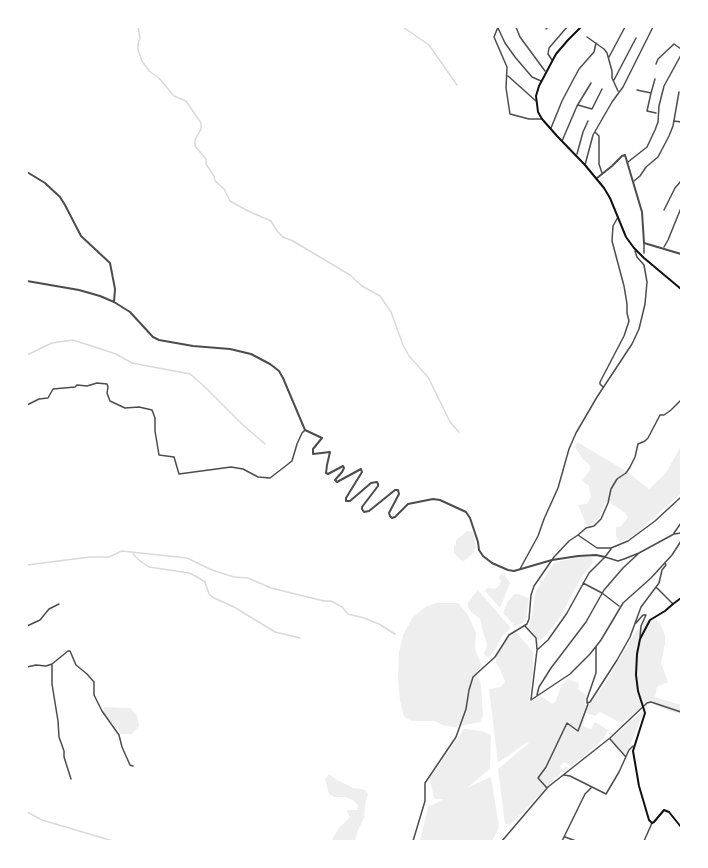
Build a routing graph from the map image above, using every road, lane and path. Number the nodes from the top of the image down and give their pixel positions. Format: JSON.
{"nodes":[{"id":1,"x":498,"y":27,"type":"edge"},
{"id":2,"x":516,"y":27,"type":"edge"},
{"id":3,"x":567,"y":27,"type":"edge"},
{"id":4,"x":581,"y":27,"type":"edge"},
{"id":5,"x":625,"y":27,"type":"edge"},
{"id":6,"x":653,"y":27,"type":"edge"},
{"id":7,"x":587,"y":37,"type":"dead end"},
{"id":8,"x":636,"y":38,"type":"dead end"},
{"id":9,"x":596,"y":43,"type":"junction"},
{"id":10,"x":681,"y":49,"type":"edge"},
{"id":11,"x":681,"y":55,"type":"edge"},
{"id":12,"x":608,"y":58,"type":"junction"},
{"id":13,"x":552,"y":61,"type":"junction"},
{"id":14,"x":656,"y":64,"type":"dead end"},
{"id":15,"x":546,"y":72,"type":"junction"},
{"id":16,"x":507,"y":75,"type":"junction"},
{"id":17,"x":655,"y":79,"type":"dead end"},
{"id":18,"x":542,"y":81,"type":"junction"},
{"id":19,"x":613,"y":81,"type":"junction"},
{"id":20,"x":591,"y":83,"type":"dead end"},
{"id":21,"x":602,"y":89,"type":"dead end"},
{"id":22,"x":637,"y":90,"type":"dead end"},
{"id":23,"x":619,"y":92,"type":"junction"},
{"id":24,"x":679,"y":92,"type":"dead end"},
{"id":25,"x":651,"y":93,"type":"junction"},
{"id":26,"x":537,"y":101,"type":"junction"},
{"id":27,"x":577,"y":105,"type":"junction"},
{"id":28,"x":658,"y":114,"type":"junction"},
{"id":29,"x":542,"y":119,"type":"junction"},
{"id":30,"x":588,"y":121,"type":"dead end"},
{"id":31,"x":674,"y":121,"type":"junction"},
{"id":32,"x":681,"y":122,"type":"edge"},
{"id":33,"x":550,"y":129,"type":"junction"},
{"id":34,"x":595,"y":132,"type":"junction"},
{"id":35,"x":562,"y":142,"type":"junction"},
{"id":36,"x":576,"y":156,"type":"junction"},
{"id":37,"x":628,"y":162,"type":"junction"},
{"id":38,"x":585,"y":165,"type":"junction"},
{"id":39,"x":27,"y":172,"type":"edge"},
{"id":40,"x":603,"y":174,"type":"junction"},
{"id":41,"x":597,"y":178,"type":"junction"},
{"id":42,"x":681,"y":181,"type":"edge"},
{"id":43,"x":634,"y":182,"type":"junction"},
{"id":44,"x":681,"y":208,"type":"edge"},
{"id":45,"x":664,"y":210,"type":"dead end"},
{"id":46,"x":618,"y":217,"type":"junction"},
{"id":47,"x":645,"y":243,"type":"junction"},
{"id":48,"x":634,"y":248,"type":"junction"},
{"id":49,"x":663,"y":248,"type":"junction"},
{"id":50,"x":680,"y":252,"type":"edge"},
{"id":51,"x":644,"y":253,"type":"dead end"},
{"id":52,"x":27,"y":281,"type":"edge"},
{"id":53,"x":681,"y":289,"type":"edge"},
{"id":54,"x":114,"y":302,"type":"junction"},
{"id":55,"x":604,"y":388,"type":"junction"},
{"id":56,"x":681,"y":400,"type":"edge"},
{"id":57,"x":27,"y":405,"type":"edge"},
{"id":58,"x":305,"y":430,"type":"junction"},
{"id":59,"x":681,"y":497,"type":"edge"},
{"id":60,"x":681,"y":523,"type":"edge"},
{"id":61,"x":681,"y":533,"type":"edge"},
{"id":62,"x":674,"y":534,"type":"junction"},
{"id":63,"x":578,"y":536,"type":"junction"},
{"id":64,"x":681,"y":541,"type":"edge"},
{"id":65,"x":611,"y":548,"type":"junction"},
{"id":66,"x":639,"y":553,"type":"junction"},
{"id":67,"x":605,"y":557,"type":"junction"},
{"id":68,"x":552,"y":560,"type":"junction"},
{"id":69,"x":665,"y":563,"type":"junction"},
{"id":70,"x":520,"y":570,"type":"junction"},
{"id":71,"x":583,"y":583,"type":"junction"},
{"id":72,"x":657,"y":587,"type":"junction"},
{"id":73,"x":602,"y":593,"type":"junction"},
{"id":74,"x":681,"y":598,"type":"edge"},
{"id":75,"x":59,"y":604,"type":"dead end"},
{"id":76,"x":673,"y":604,"type":"junction"},
{"id":77,"x":620,"y":606,"type":"junction"},
{"id":78,"x":635,"y":623,"type":"junction"},
{"id":79,"x":27,"y":626,"type":"edge"},
{"id":80,"x":525,"y":626,"type":"junction"},
{"id":81,"x":640,"y":639,"type":"junction"},
{"id":82,"x":596,"y":647,"type":"junction"},
{"id":83,"x":537,"y":650,"type":"junction"},
{"id":84,"x":52,"y":664,"type":"junction"},
{"id":85,"x":27,"y":667,"type":"edge"},
{"id":86,"x":537,"y":696,"type":"junction"},
{"id":87,"x":588,"y":703,"type":"junction"},
{"id":88,"x":643,"y":707,"type":"junction"},
{"id":89,"x":681,"y":712,"type":"edge"},
{"id":90,"x":609,"y":738,"type":"junction"},
{"id":91,"x":634,"y":745,"type":"junction"},
{"id":92,"x":626,"y":757,"type":"junction"},
{"id":93,"x":133,"y":766,"type":"dead end"},
{"id":94,"x":562,"y":775,"type":"junction"},
{"id":95,"x":71,"y":779,"type":"dead end"},
{"id":96,"x":592,"y":787,"type":"junction"},
{"id":97,"x":547,"y":788,"type":"junction"},
{"id":98,"x":652,"y":823,"type":"junction"},
{"id":99,"x":681,"y":826,"type":"edge"},
{"id":100,"x":564,"y":836,"type":"junction"},
{"id":101,"x":412,"y":841,"type":"edge"},
{"id":102,"x":502,"y":841,"type":"edge"},
{"id":103,"x":562,"y":841,"type":"edge"},
{"id":104,"x":576,"y":841,"type":"edge"},
{"id":105,"x":644,"y":841,"type":"edge"}],
"edges":[{"from":1,"to":16,"type":"street"},
{"from":1,"to":18,"type":"street"},
{"from":2,"to":15,"type":"street"},
{"from":3,"to":13,"type":"street"},
{"from":4,"to":13,"type":"main road"},
{"from":5,"to":12,"type":"street"},
{"from":6,"to":23,"type":"street"},
{"from":7,"to":9,"type":"street"},
{"from":8,"to":19,"type":"street"},
{"from":9,"to":12,"type":"street"},
{"from":9,"to":33,"type":"street"},
{"from":10,"to":14,"type":"street"},
{"from":11,"to":28,"type":"street"},
{"from":12,"to":19,"type":"street"},
{"from":13,"to":15,"type":"main road"},
{"from":15,"to":18,"type":"main road"},
{"from":16,"to":26,"type":"street"},
{"from":16,"to":29,"type":"street"},
{"from":17,"to":25,"type":"street"},
{"from":18,"to":26,"type":"main road"},
{"from":19,"to":23,"type":"street"},
{"from":20,"to":27,"type":"street"},
{"from":21,"to":27,"type":"street"},
{"from":22,"to":25,"type":"street"},
{"from":23,"to":34,"type":"street"},
{"from":24,"to":31,"type":"street"},
{"from":25,"to":28,"type":"street"},
{"from":26,"to":29,"type":"main road"},
{"from":27,"to":35,"type":"street"},
{"from":28,"to":37,"type":"street"},
{"from":29,"to":33,"type":"main road"},
{"from":30,"to":36,"type":"street"},
{"from":31,"to":32,"type":"street"},
{"from":31,"to":43,"type":"street"},
{"from":33,"to":35,"type":"main road"},
{"from":34,"to":38,"type":"street"},
{"from":34,"to":40,"type":"street"},
{"from":35,"to":36,"type":"main road"},
{"from":36,"to":38,"type":"main road"},
{"from":37,"to":40,"type":"street"},
{"from":37,"to":43,"type":"street"},
{"from":38,"to":41,"type":"main road"},
{"from":39,"to":54,"type":"street"},
{"from":40,"to":41,"type":"street"},
{"from":41,"to":46,"type":"main road"},
{"from":42,"to":45,"type":"street"},
{"from":43,"to":47,"type":"street"},
{"from":44,"to":49,"type":"street"},
{"from":46,"to":48,"type":"main road"},
{"from":46,"to":55,"type":"street"},
{"from":47,"to":49,"type":"street"},
{"from":47,"to":51,"type":"street"},
{"from":48,"to":53,"type":"main road"},
{"from":48,"to":55,"type":"street"},
{"from":49,"to":50,"type":"street"},
{"from":52,"to":54,"type":"street"},
{"from":54,"to":58,"type":"street"},
{"from":55,"to":70,"type":"street"},
{"from":56,"to":63,"type":"street"},
{"from":57,"to":58,"type":"street"},
{"from":58,"to":70,"type":"street"},
{"from":59,"to":65,"type":"street"},
{"from":60,"to":62,"type":"street"},
{"from":61,"to":62,"type":"street"},
{"from":62,"to":66,"type":"street"},
{"from":63,"to":65,"type":"street"},
{"from":63,"to":68,"type":"street"},
{"from":64,"to":69,"type":"street"},
{"from":65,"to":67,"type":"street"},
{"from":66,"to":67,"type":"street"},
{"from":66,"to":73,"type":"street"},
{"from":67,"to":68,"type":"street"},
{"from":67,"to":71,"type":"street"},
{"from":68,"to":70,"type":"street"},
{"from":68,"to":80,"type":"street"},
{"from":69,"to":72,"type":"street"},
{"from":69,"to":77,"type":"street"},
{"from":71,"to":73,"type":"street"},
{"from":71,"to":83,"type":"street"},
{"from":72,"to":76,"type":"street"},
{"from":72,"to":78,"type":"street"},
{"from":73,"to":77,"type":"street"},
{"from":73,"to":86,"type":"street"},
{"from":74,"to":76,"type":"main road"},
{"from":75,"to":79,"type":"street"},
{"from":76,"to":81,"type":"main road"},
{"from":77,"to":82,"type":"street"},
{"from":78,"to":81,"type":"street"},
{"from":78,"to":87,"type":"street"},
{"from":80,"to":83,"type":"street"},
{"from":80,"to":101,"type":"street"},
{"from":81,"to":88,"type":"main road"},
{"from":82,"to":86,"type":"street"},
{"from":82,"to":87,"type":"street"},
{"from":83,"to":86,"type":"street"},
{"from":84,"to":85,"type":"street"},
{"from":84,"to":93,"type":"street"},
{"from":84,"to":95,"type":"street"},
{"from":87,"to":97,"type":"street"},
{"from":88,"to":89,"type":"street"},
{"from":88,"to":90,"type":"street"},
{"from":88,"to":91,"type":"main road"},
{"from":90,"to":92,"type":"street"},
{"from":90,"to":94,"type":"street"},
{"from":91,"to":92,"type":"street"},
{"from":91,"to":98,"type":"main road"},
{"from":92,"to":96,"type":"street"},
{"from":94,"to":96,"type":"street"},
{"from":94,"to":97,"type":"street"},
{"from":96,"to":100,"type":"street"},
{"from":97,"to":102,"type":"street"},
{"from":98,"to":99,"type":"main road"},
{"from":98,"to":105,"type":"street"},
{"from":100,"to":103,"type":"street"},
{"from":100,"to":104,"type":"street"}]}
